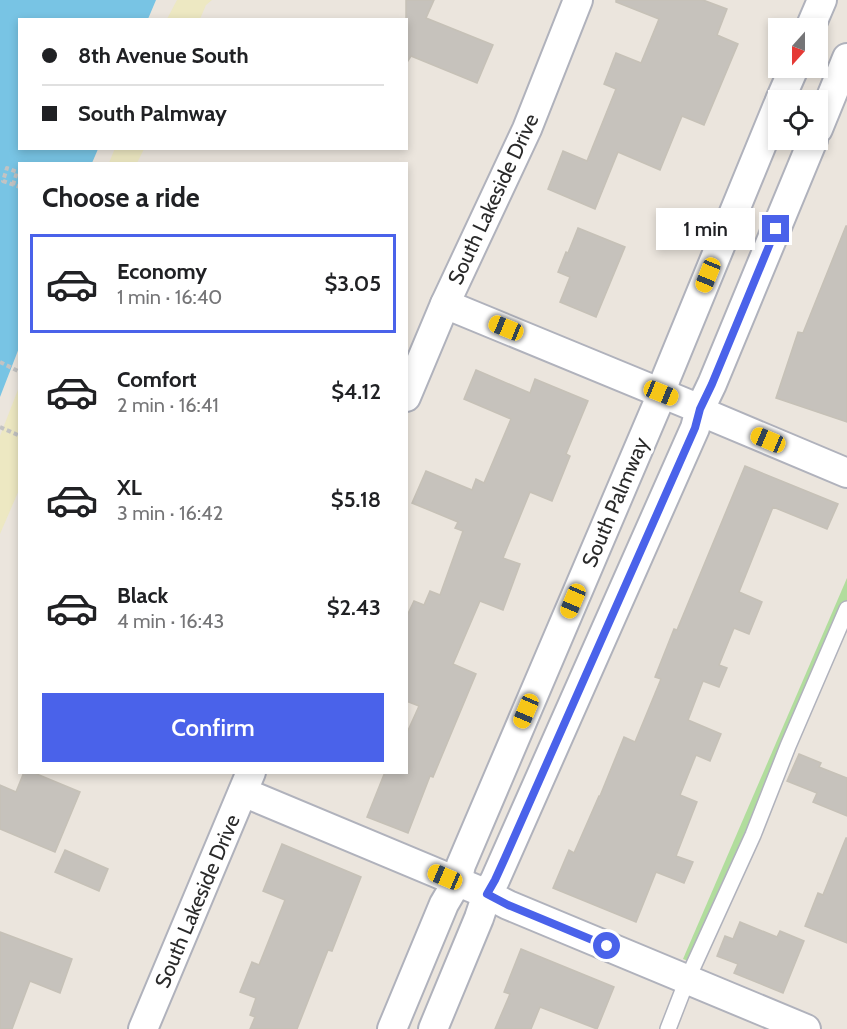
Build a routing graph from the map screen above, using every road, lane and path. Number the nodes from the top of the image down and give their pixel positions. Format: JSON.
{"nodes":[{"id":1,"x":578,"y":0,"type":"edge"},
{"id":2,"x":822,"y":0,"type":"edge"},
{"id":3,"x":814,"y":18,"type":"edge"},
{"id":4,"x":847,"y":58,"type":"edge"},
{"id":5,"x":828,"y":105,"type":"edge"},
{"id":6,"x":768,"y":130,"type":"edge"},
{"id":7,"x":809,"y":150,"type":"edge"},
{"id":8,"x":13,"y":185,"type":"junction"},
{"id":9,"x":18,"y":186,"type":"edge"},
{"id":10,"x":445,"y":303,"type":"junction"},
{"id":11,"x":0,"y":362,"type":"edge"},
{"id":12,"x":18,"y":371,"type":"edge"},
{"id":13,"x":408,"y":392,"type":"edge"},
{"id":14,"x":661,"y":393,"type":"junction"},
{"id":15,"x":700,"y":409,"type":"junction"},
{"id":16,"x":0,"y":427,"type":"edge"},
{"id":17,"x":18,"y":435,"type":"edge"},
{"id":18,"x":847,"y":473,"type":"edge"},
{"id":19,"x":847,"y":609,"type":"edge"},
{"id":20,"x":247,"y":782,"type":"edge"},
{"id":21,"x":457,"y":882,"type":"junction"},
{"id":22,"x":487,"y":894,"type":"junction"},
{"id":23,"x":687,"y":980,"type":"junction"},
{"id":24,"x":143,"y":1029,"type":"edge"},
{"id":25,"x":392,"y":1029,"type":"edge"},
{"id":26,"x":433,"y":1029,"type":"edge"},
{"id":27,"x":668,"y":1029,"type":"edge"},
{"id":28,"x":806,"y":1029,"type":"edge"}],
"edges":[{"from":1,"to":10,"type":"street","name":"South Lakeside Drive"},
{"from":2,"to":3,"type":"street"},
{"from":4,"to":5,"type":"street"},
{"from":6,"to":14,"type":"street","name":"South Palmway"},
{"from":7,"to":15,"type":"street","name":"South Palmway"},
{"from":8,"to":8,"type":"path"},
{"from":8,"to":9,"type":"path"},
{"from":10,"to":13,"type":"street","name":"South Lakeside Drive"},
{"from":10,"to":14,"type":"street"},
{"from":11,"to":12,"type":"path"},
{"from":14,"to":15,"type":"street"},
{"from":14,"to":21,"type":"street","name":"South Palmway"},
{"from":15,"to":18,"type":"street"},
{"from":15,"to":22,"type":"street","name":"South Palmway"},
{"from":16,"to":17,"type":"path"},
{"from":19,"to":23,"type":"lane"},
{"from":20,"to":21,"type":"street"},
{"from":20,"to":24,"type":"street","name":"South Lakeside Drive"},
{"from":21,"to":22,"type":"street"},
{"from":21,"to":25,"type":"street","name":"South Palmway"},
{"from":22,"to":23,"type":"street"},
{"from":22,"to":26,"type":"street","name":"South Palmway"},
{"from":23,"to":27,"type":"lane"},
{"from":23,"to":28,"type":"street"}]}
